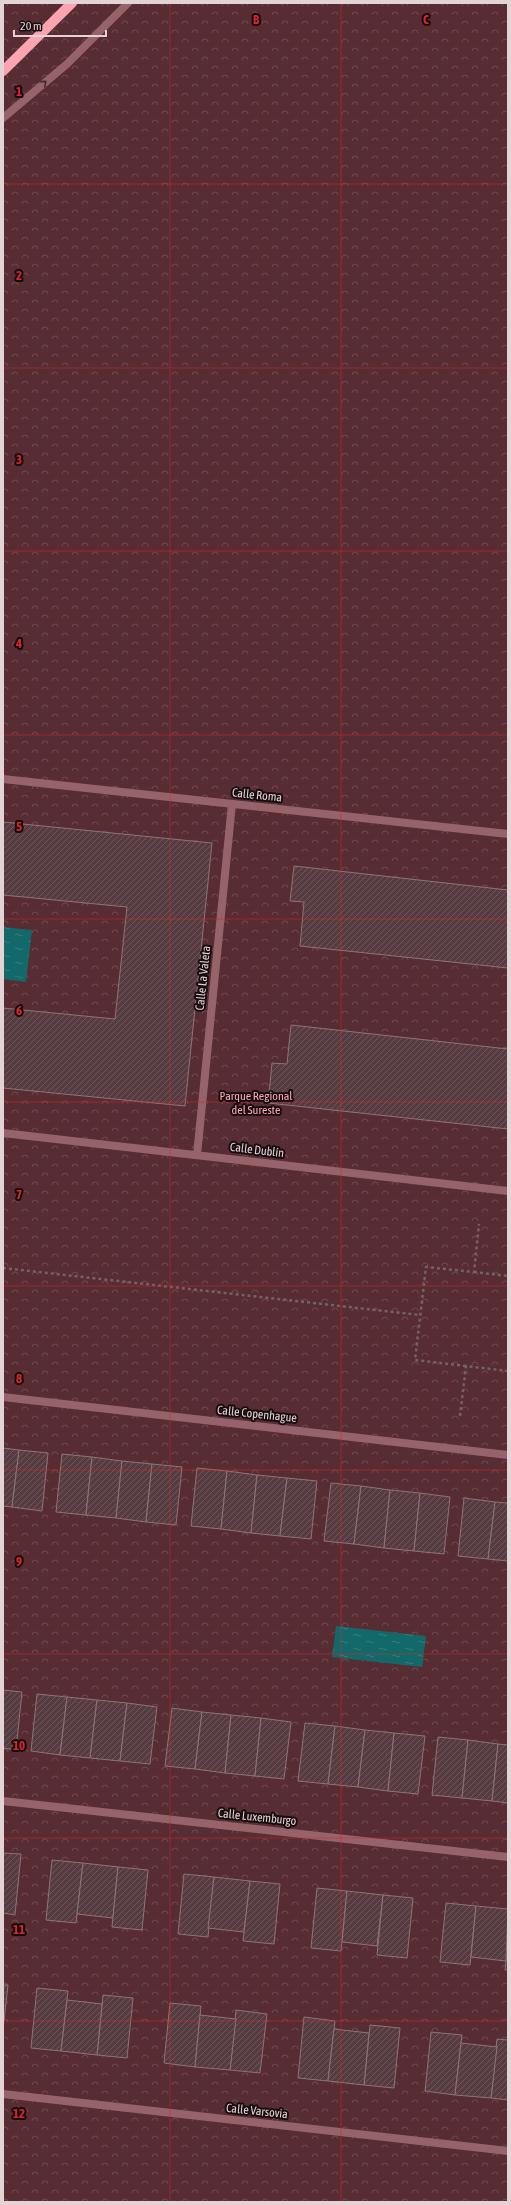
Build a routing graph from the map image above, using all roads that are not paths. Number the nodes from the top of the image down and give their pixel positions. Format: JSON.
{"nodes":[{"id":1,"x":72,"y":3,"type":"edge"},
{"id":2,"x":128,"y":3,"type":"edge"},
{"id":3,"x":3,"y":71,"type":"edge"},
{"id":4,"x":3,"y":118,"type":"edge"},
{"id":5,"x":3,"y":779,"type":"edge"},
{"id":6,"x":232,"y":804,"type":"junction"},
{"id":7,"x":508,"y":834,"type":"edge"},
{"id":8,"x":3,"y":1133,"type":"edge"},
{"id":9,"x":197,"y":1155,"type":"junction"},
{"id":10,"x":508,"y":1191,"type":"edge"},
{"id":11,"x":3,"y":1397,"type":"edge"},
{"id":12,"x":508,"y":1455,"type":"edge"},
{"id":13,"x":3,"y":1801,"type":"edge"},
{"id":14,"x":508,"y":1857,"type":"edge"},
{"id":15,"x":3,"y":2094,"type":"edge"},
{"id":16,"x":508,"y":2151,"type":"edge"}],
"edges":[{"from":1,"to":3,"type":"main road"},
{"from":4,"to":2,"type":"street","one_way":true},
{"from":5,"to":6,"type":"street","name":"Calle Roma"},
{"from":6,"to":7,"type":"street","name":"Calle Roma"},
{"from":6,"to":9,"type":"street","name":"Calle La Valeta"},
{"from":8,"to":9,"type":"street","name":"Calle Dublín"},
{"from":9,"to":10,"type":"street","name":"Calle Dublín"},
{"from":11,"to":12,"type":"street","name":"Calle Copenhague"},
{"from":13,"to":14,"type":"street","name":"Calle Luxemburgo"},
{"from":15,"to":16,"type":"street","name":"Calle Varsovia"}]}
